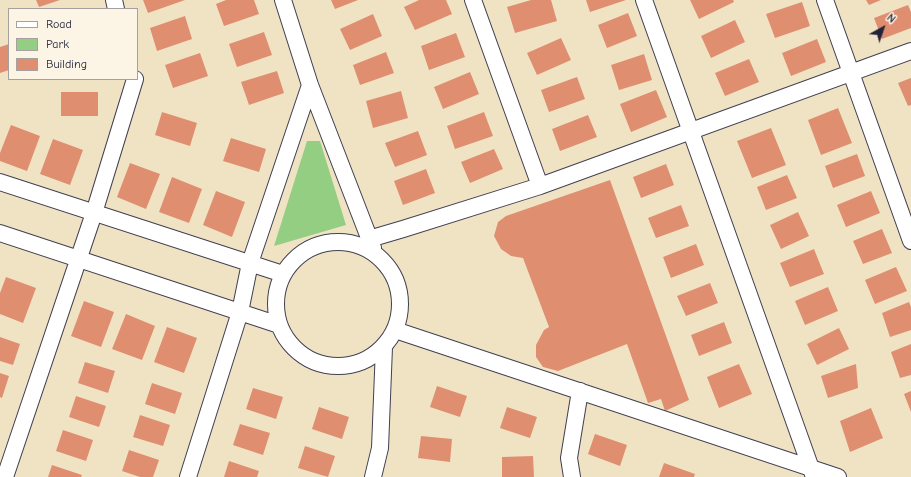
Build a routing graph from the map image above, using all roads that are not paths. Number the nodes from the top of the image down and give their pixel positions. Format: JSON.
{"nodes":[{"id":1,"x":283,"y":0,"type":"edge"},
{"id":2,"x":473,"y":0,"type":"edge"},
{"id":3,"x":644,"y":0,"type":"edge"},
{"id":4,"x":825,"y":0,"type":"edge"},
{"id":5,"x":911,"y":50,"type":"edge"},
{"id":6,"x":851,"y":72,"type":"junction"},
{"id":7,"x":135,"y":80,"type":"edge"},
{"id":8,"x":310,"y":85,"type":"junction"},
{"id":9,"x":691,"y":131,"type":"junction"},
{"id":10,"x":0,"y":182,"type":"edge"},
{"id":11,"x":540,"y":186,"type":"junction"},
{"id":12,"x":94,"y":213,"type":"junction"},
{"id":13,"x":0,"y":233,"type":"edge"},
{"id":14,"x":369,"y":238,"type":"junction"},
{"id":15,"x":911,"y":241,"type":"edge"},
{"id":16,"x":375,"y":254,"type":"junction"},
{"id":17,"x":79,"y":259,"type":"junction"},
{"id":18,"x":250,"y":263,"type":"junction"},
{"id":19,"x":283,"y":274,"type":"junction"},
{"id":20,"x":240,"y":312,"type":"junction"},
{"id":21,"x":279,"y":325,"type":"junction"},
{"id":22,"x":396,"y":330,"type":"junction"},
{"id":23,"x":384,"y":347,"type":"junction"},
{"id":24,"x":580,"y":391,"type":"junction"},
{"id":25,"x":813,"y":473,"type":"edge"},
{"id":26,"x":5,"y":477,"type":"edge"},
{"id":27,"x":188,"y":477,"type":"edge"},
{"id":28,"x":373,"y":477,"type":"edge"},
{"id":29,"x":572,"y":477,"type":"edge"},
{"id":30,"x":838,"y":477,"type":"edge"}],
"edges":[{"from":1,"to":8,"type":"street"},
{"from":2,"to":11,"type":"street"},
{"from":3,"to":9,"type":"street"},
{"from":4,"to":6,"type":"street"},
{"from":5,"to":6,"type":"street"},
{"from":6,"to":9,"type":"street"},
{"from":6,"to":15,"type":"street"},
{"from":7,"to":12,"type":"street"},
{"from":8,"to":14,"type":"street"},
{"from":8,"to":18,"type":"street"},
{"from":9,"to":11,"type":"street"},
{"from":9,"to":25,"type":"street"},
{"from":10,"to":12,"type":"street"},
{"from":11,"to":14,"type":"street"},
{"from":12,"to":17,"type":"street"},
{"from":12,"to":18,"type":"street"},
{"from":13,"to":17,"type":"street"},
{"from":14,"to":16,"type":"street"},
{"from":16,"to":19,"type":"street"},
{"from":16,"to":22,"type":"street"},
{"from":17,"to":20,"type":"street"},
{"from":17,"to":26,"type":"street"},
{"from":18,"to":19,"type":"street"},
{"from":18,"to":20,"type":"street"},
{"from":19,"to":21,"type":"street"},
{"from":20,"to":21,"type":"street"},
{"from":20,"to":27,"type":"street"},
{"from":21,"to":23,"type":"street"},
{"from":22,"to":23,"type":"street"},
{"from":22,"to":24,"type":"street"},
{"from":23,"to":28,"type":"street"},
{"from":24,"to":25,"type":"street"},
{"from":24,"to":29,"type":"street"},
{"from":25,"to":30,"type":"street"}]}
